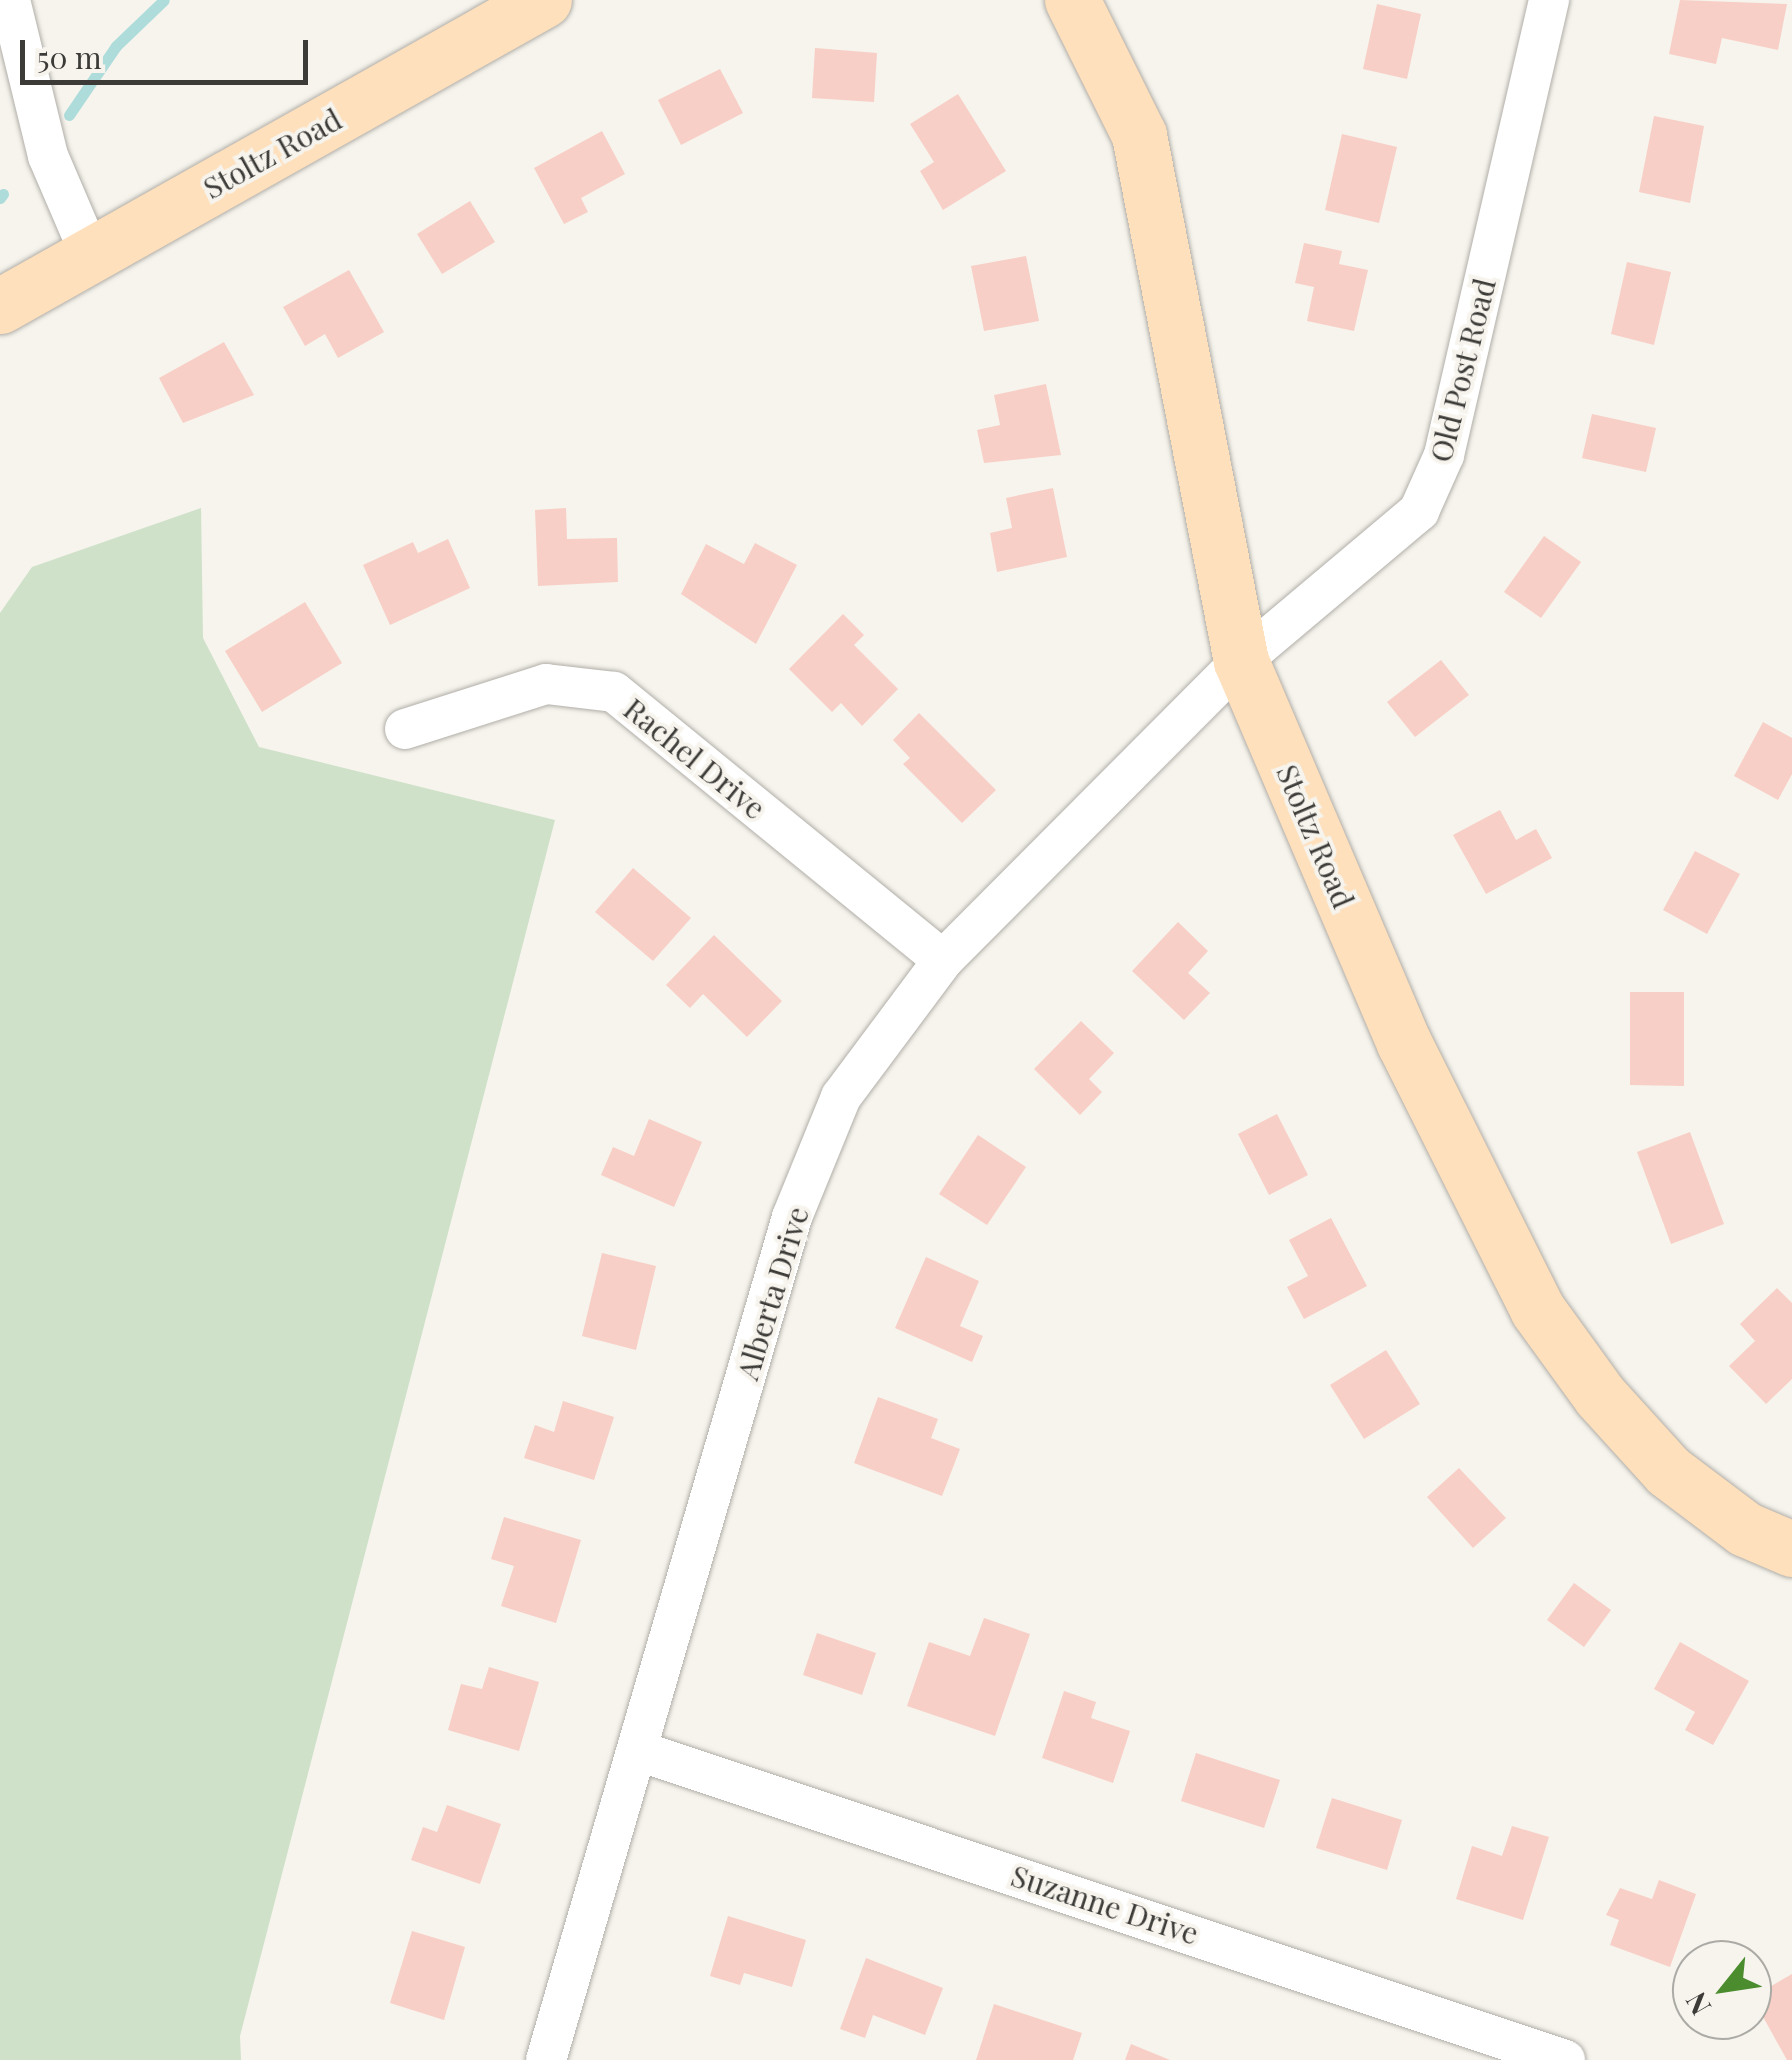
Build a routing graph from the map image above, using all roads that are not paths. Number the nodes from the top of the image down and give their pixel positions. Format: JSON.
{"nodes":[{"id":1,"x":10,"y":0,"type":"edge"},
{"id":2,"x":544,"y":0,"type":"edge"},
{"id":3,"x":1072,"y":0,"type":"edge"},
{"id":4,"x":1549,"y":0,"type":"edge"},
{"id":5,"x":90,"y":254,"type":"junction"},
{"id":6,"x":0,"y":306,"type":"edge"},
{"id":7,"x":1241,"y":661,"type":"junction"},
{"id":8,"x":405,"y":729,"type":"dead end"},
{"id":9,"x":943,"y":960,"type":"junction"},
{"id":10,"x":1792,"y":1549,"type":"edge"},
{"id":11,"x":642,"y":1752,"type":"junction"},
{"id":12,"x":546,"y":2060,"type":"edge"},
{"id":13,"x":1565,"y":2060,"type":"edge"}],
"edges":[{"from":1,"to":5,"type":"street"},
{"from":2,"to":5,"type":"street","name":"Stoltz Road"},
{"from":3,"to":7,"type":"street","name":"Stoltz Road"},
{"from":4,"to":7,"type":"street","name":"Old Post Road"},
{"from":5,"to":6,"type":"street","name":"Stoltz Road"},
{"from":7,"to":9,"type":"street","name":"Alberta Drive"},
{"from":7,"to":10,"type":"street","name":"Stoltz Road"},
{"from":8,"to":9,"type":"street","name":"Rachel Drive"},
{"from":9,"to":11,"type":"street","name":"Alberta Drive"},
{"from":11,"to":12,"type":"street","name":"Alberta Drive"},
{"from":11,"to":13,"type":"street","name":"Suzanne Drive"}]}
